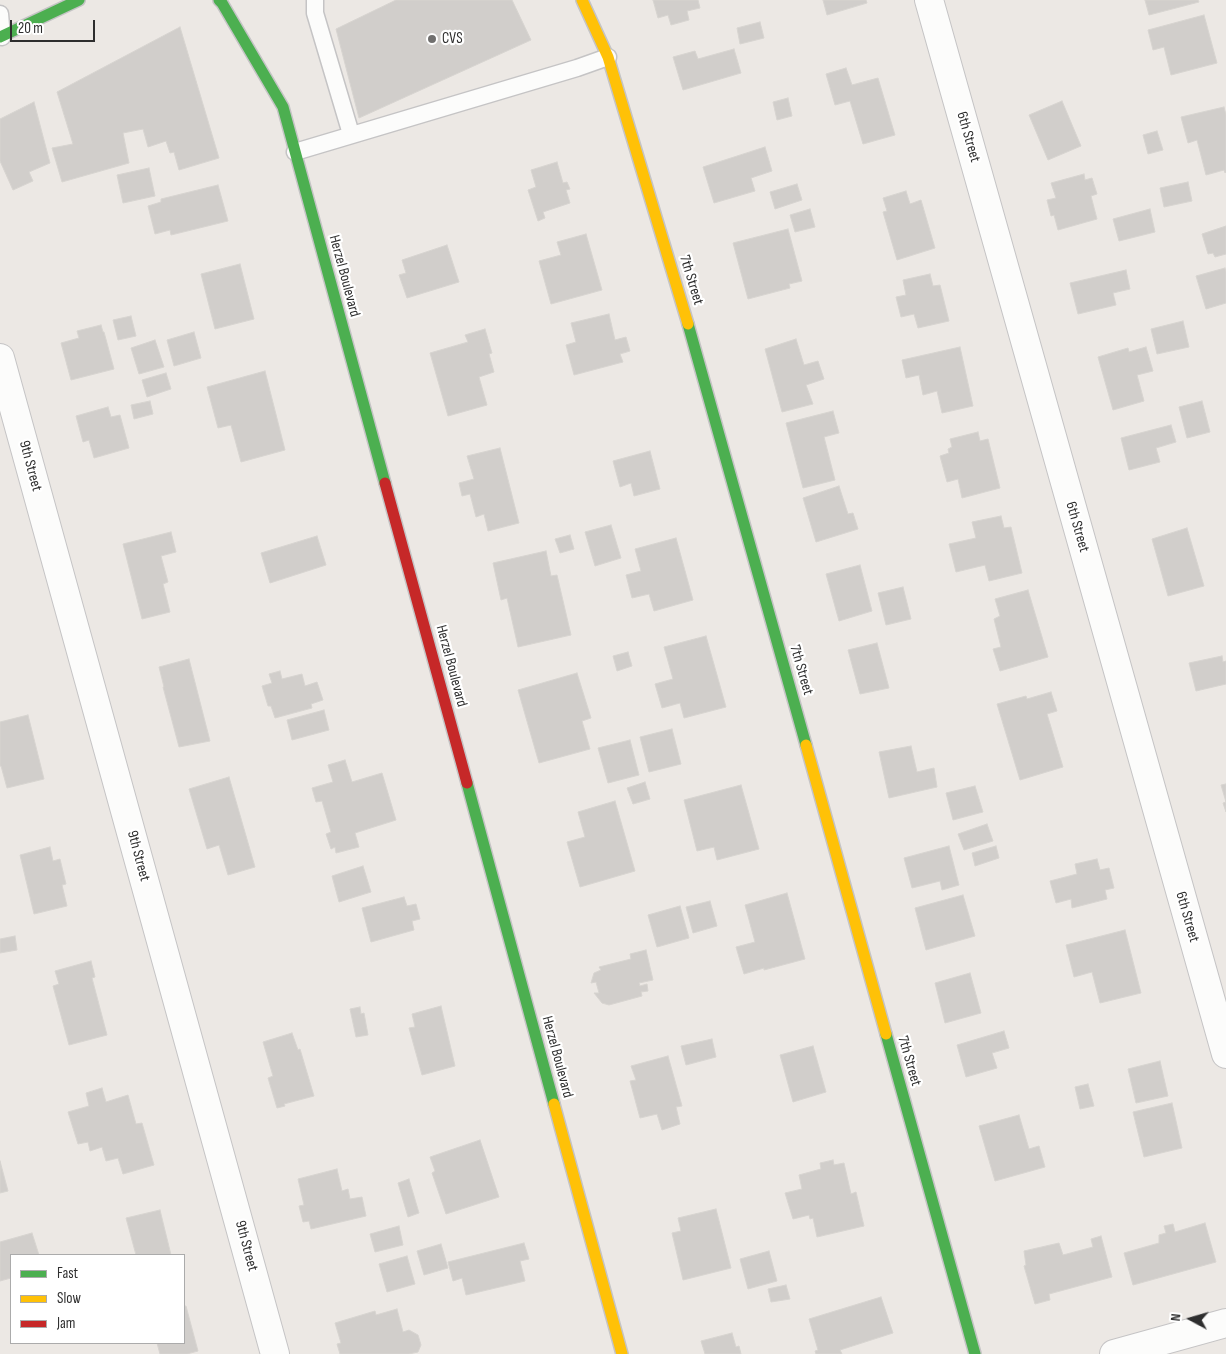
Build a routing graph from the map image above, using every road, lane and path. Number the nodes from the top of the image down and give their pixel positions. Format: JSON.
{"nodes":[{"id":1,"x":79,"y":0,"type":"edge"},
{"id":2,"x":219,"y":0,"type":"edge"},
{"id":3,"x":315,"y":0,"type":"edge"},
{"id":4,"x":582,"y":0,"type":"edge"},
{"id":5,"x":929,"y":0,"type":"edge"},
{"id":6,"x":0,"y":14,"type":"edge"},
{"id":7,"x":1,"y":37,"type":"edge"},
{"id":8,"x":608,"y":57,"type":"junction"},
{"id":9,"x":351,"y":134,"type":"junction"},
{"id":10,"x":295,"y":152,"type":"junction"},
{"id":11,"x":0,"y":358,"type":"edge"},
{"id":12,"x":1226,"y":1054,"type":"edge"},
{"id":13,"x":1226,"y":1323,"type":"edge"},
{"id":14,"x":275,"y":1354,"type":"edge"},
{"id":15,"x":622,"y":1354,"type":"edge"},
{"id":16,"x":975,"y":1354,"type":"edge"},
{"id":17,"x":1114,"y":1354,"type":"edge"}],
"edges":[{"from":1,"to":7,"type":"street"},
{"from":2,"to":10,"type":"street","name":"Herzel Boulevard"},
{"from":3,"to":9,"type":"lane"},
{"from":4,"to":8,"type":"street","name":"7th Street"},
{"from":5,"to":12,"type":"street","name":"6th Street"},
{"from":6,"to":7,"type":"lane"},
{"from":8,"to":9,"type":"lane"},
{"from":8,"to":16,"type":"street","name":"7th Street"},
{"from":9,"to":10,"type":"lane"},
{"from":10,"to":15,"type":"street","name":"Herzel Boulevard"},
{"from":11,"to":14,"type":"street","name":"9th Street"},
{"from":13,"to":17,"type":"street"}]}
